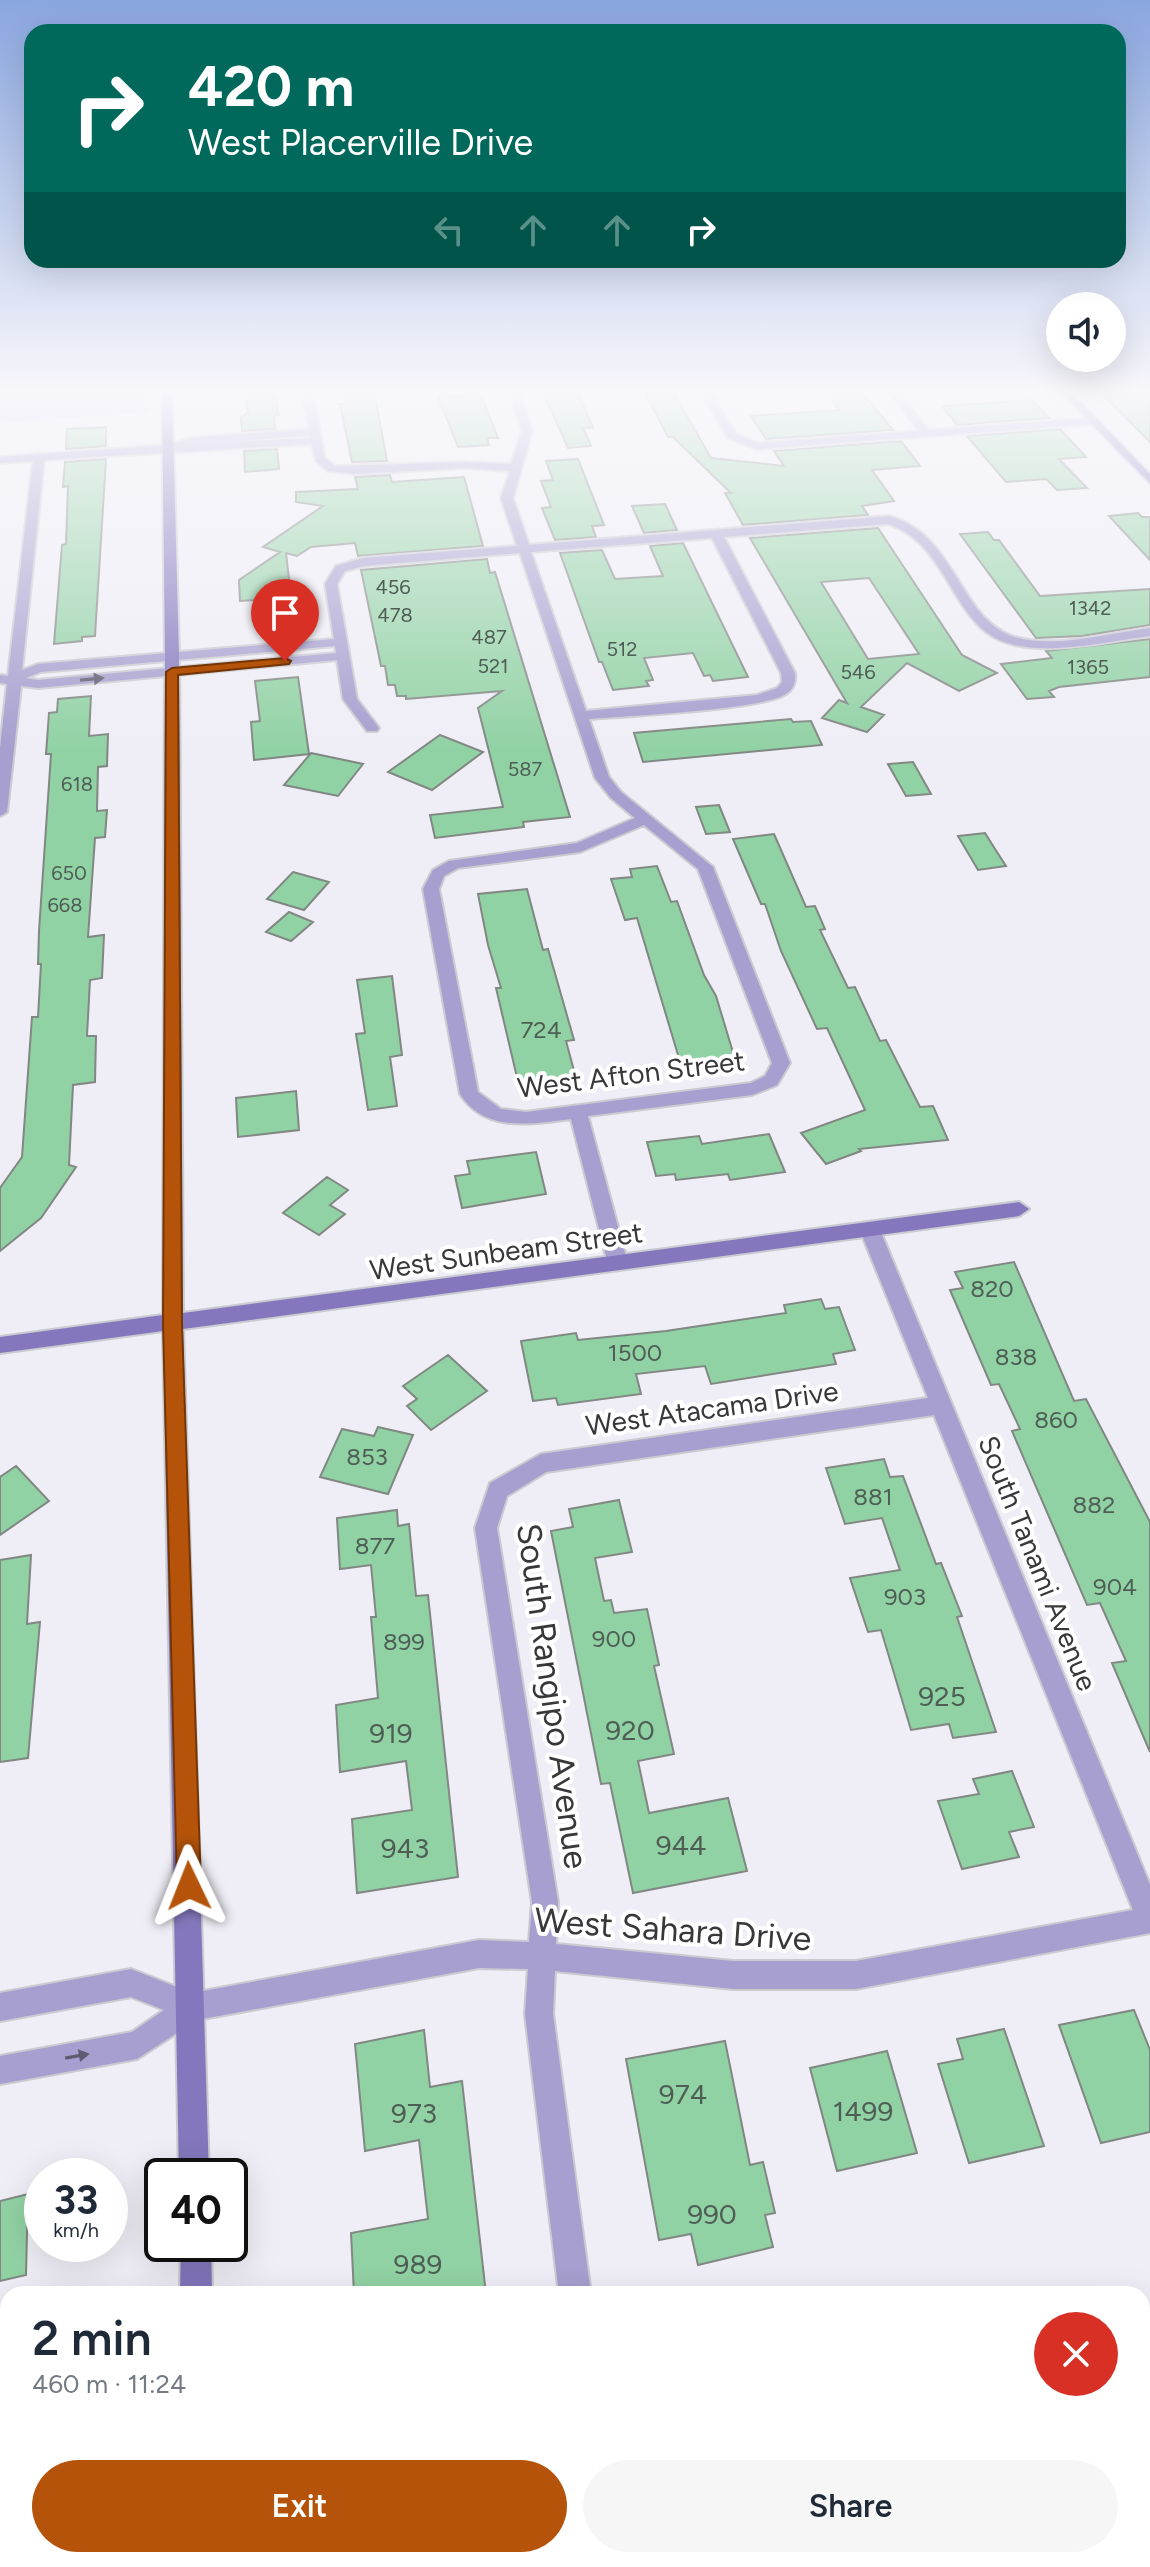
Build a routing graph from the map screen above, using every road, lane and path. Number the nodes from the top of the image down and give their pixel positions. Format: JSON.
{"nodes":[{"id":1,"x":31,"y":510,"type":"edge"},
{"id":2,"x":169,"y":510,"type":"edge"},
{"id":3,"x":511,"y":510,"type":"edge"},
{"id":4,"x":716,"y":533,"type":"junction"},
{"id":5,"x":525,"y":549,"type":"junction"},
{"id":6,"x":1150,"y":632,"type":"edge"},
{"id":7,"x":342,"y":649,"type":"junction"},
{"id":8,"x":172,"y":664,"type":"junction"},
{"id":9,"x":7,"y":679,"type":"edge"},
{"id":10,"x":581,"y":716,"type":"junction"},
{"id":11,"x":372,"y":728,"type":"dead end"},
{"id":12,"x":0,"y":812,"type":"edge"},
{"id":13,"x":644,"y":819,"type":"junction"},
{"id":14,"x":578,"y":1112,"type":"junction"},
{"id":15,"x":1019,"y":1209,"type":"dead end"},
{"id":16,"x":870,"y":1230,"type":"junction"},
{"id":17,"x":618,"y":1264,"type":"junction"},
{"id":18,"x":173,"y":1324,"type":"junction"},
{"id":19,"x":0,"y":1345,"type":"edge"},
{"id":20,"x":941,"y":1405,"type":"junction"},
{"id":21,"x":498,"y":1490,"type":"joint"},
{"id":22,"x":1150,"y":1919,"type":"edge"},
{"id":23,"x":544,"y":1956,"type":"junction"},
{"id":24,"x":0,"y":2007,"type":"edge"},
{"id":25,"x":192,"y":2007,"type":"junction"},
{"id":26,"x":0,"y":2070,"type":"edge"},
{"id":27,"x":194,"y":2158,"type":"edge"},
{"id":28,"x":196,"y":2262,"type":"edge"},
{"id":29,"x":196,"y":2286,"type":"edge"},
{"id":30,"x":574,"y":2286,"type":"edge"}],
"edges":[{"from":1,"to":9,"type":"street"},
{"from":2,"to":8,"type":"street"},
{"from":3,"to":5,"type":"street"},
{"from":4,"to":5,"type":"street"},
{"from":4,"to":6,"type":"street"},
{"from":4,"to":10,"type":"street"},
{"from":5,"to":7,"type":"street"},
{"from":5,"to":10,"type":"street"},
{"from":7,"to":8,"type":"street"},
{"from":7,"to":11,"type":"street"},
{"from":8,"to":9,"type":"street"},
{"from":8,"to":18,"type":"street"},
{"from":9,"to":12,"type":"street"},
{"from":10,"to":13,"type":"street"},
{"from":13,"to":14,"type":"street","name":"West Afton Street"},
{"from":13,"to":14,"type":"street","name":"West Afton Street"},
{"from":14,"to":17,"type":"street"},
{"from":15,"to":16,"type":"street","name":"West Sunbeam Street"},
{"from":16,"to":17,"type":"street","name":"West Sunbeam Street"},
{"from":16,"to":20,"type":"street","name":"South Tanami Avenue"},
{"from":17,"to":18,"type":"street","name":"West Sunbeam Street"},
{"from":18,"to":19,"type":"street","name":"West Sunbeam Street"},
{"from":18,"to":25,"type":"street"},
{"from":20,"to":21,"type":"street","name":"West Atacama Drive"},
{"from":20,"to":22,"type":"street","name":"South Tanami Avenue"},
{"from":21,"to":23,"type":"street","name":"South Rangipo Avenue"},
{"from":22,"to":23,"type":"street","name":"West Sahara Drive"},
{"from":23,"to":25,"type":"street","name":"West Sahara Drive"},
{"from":23,"to":30,"type":"street","name":"South Rangipo Avenue"},
{"from":24,"to":25,"type":"street"},
{"from":26,"to":25,"type":"street","name":"West Sahara Drive","one_way":true},
{"from":25,"to":27,"type":"street"},
{"from":28,"to":29,"type":"street"}]}
